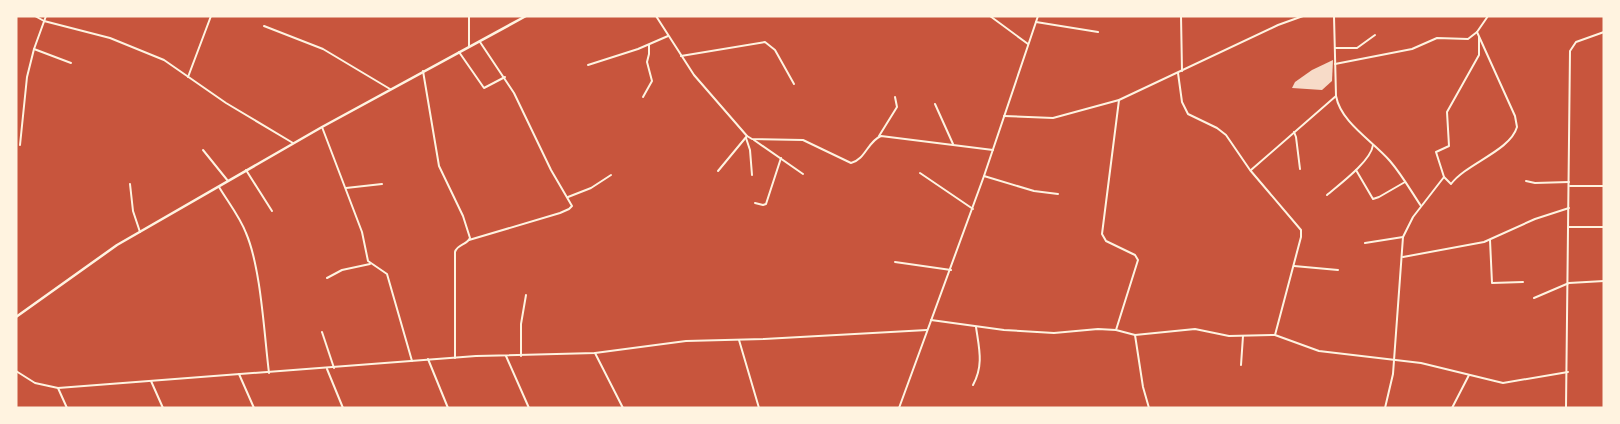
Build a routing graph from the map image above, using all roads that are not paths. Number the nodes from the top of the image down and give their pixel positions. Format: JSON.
{"nodes":[{"id":1,"x":35,"y":16,"type":"edge"},
{"id":2,"x":46,"y":16,"type":"edge"},
{"id":3,"x":211,"y":16,"type":"edge"},
{"id":4,"x":469,"y":16,"type":"edge"},
{"id":5,"x":526,"y":16,"type":"edge"},
{"id":6,"x":656,"y":16,"type":"edge"},
{"id":7,"x":990,"y":16,"type":"edge"},
{"id":8,"x":1038,"y":16,"type":"edge"},
{"id":9,"x":1181,"y":16,"type":"edge"},
{"id":10,"x":1303,"y":16,"type":"edge"},
{"id":11,"x":1334,"y":16,"type":"edge"},
{"id":12,"x":1488,"y":16,"type":"edge"},
{"id":13,"x":44,"y":21,"type":"junction"},
{"id":14,"x":1036,"y":22,"type":"junction"},
{"id":15,"x":264,"y":26,"type":"dead end"},
{"id":16,"x":1098,"y":32,"type":"dead end"},
{"id":17,"x":1477,"y":32,"type":"junction"},
{"id":18,"x":1604,"y":32,"type":"edge"},
{"id":19,"x":1375,"y":35,"type":"dead end"},
{"id":20,"x":668,"y":36,"type":"junction"},
{"id":21,"x":1479,"y":37,"type":"junction"},
{"id":22,"x":479,"y":42,"type":"junction"},
{"id":23,"x":1028,"y":44,"type":"junction"},
{"id":24,"x":649,"y":45,"type":"junction"},
{"id":25,"x":470,"y":46,"type":"junction"},
{"id":26,"x":1336,"y":48,"type":"junction"},
{"id":27,"x":34,"y":49,"type":"junction"},
{"id":28,"x":459,"y":52,"type":"junction"},
{"id":29,"x":681,"y":56,"type":"junction"},
{"id":30,"x":71,"y":64,"type":"dead end"},
{"id":31,"x":1336,"y":64,"type":"junction"},
{"id":32,"x":588,"y":65,"type":"dead end"},
{"id":33,"x":1182,"y":70,"type":"junction"},
{"id":34,"x":422,"y":71,"type":"junction"},
{"id":35,"x":1178,"y":73,"type":"junction"},
{"id":36,"x":188,"y":77,"type":"junction"},
{"id":37,"x":505,"y":77,"type":"junction"},
{"id":38,"x":794,"y":84,"type":"dead end"},
{"id":39,"x":390,"y":89,"type":"junction"},
{"id":40,"x":1336,"y":96,"type":"junction"},
{"id":41,"x":643,"y":97,"type":"dead end"},
{"id":42,"x":895,"y":97,"type":"dead end"},
{"id":43,"x":1118,"y":100,"type":"junction"},
{"id":44,"x":935,"y":104,"type":"dead end"},
{"id":45,"x":1004,"y":116,"type":"junction"},
{"id":46,"x":322,"y":127,"type":"junction"},
{"id":47,"x":1294,"y":132,"type":"junction"},
{"id":48,"x":879,"y":136,"type":"junction"},
{"id":49,"x":746,"y":137,"type":"junction"},
{"id":50,"x":752,"y":139,"type":"junction"},
{"id":51,"x":294,"y":143,"type":"junction"},
{"id":52,"x":954,"y":144,"type":"junction"},
{"id":53,"x":20,"y":145,"type":"dead end"},
{"id":54,"x":1373,"y":145,"type":"junction"},
{"id":55,"x":203,"y":150,"type":"dead end"},
{"id":56,"x":993,"y":150,"type":"junction"},
{"id":57,"x":781,"y":158,"type":"junction"},
{"id":58,"x":1300,"y":169,"type":"dead end"},
{"id":59,"x":246,"y":170,"type":"junction"},
{"id":60,"x":718,"y":170,"type":"dead end"},
{"id":61,"x":1250,"y":170,"type":"junction"},
{"id":62,"x":1356,"y":170,"type":"junction"},
{"id":63,"x":920,"y":173,"type":"dead end"},
{"id":64,"x":803,"y":174,"type":"dead end"},
{"id":65,"x":611,"y":175,"type":"dead end"},
{"id":66,"x":752,"y":175,"type":"dead end"},
{"id":67,"x":984,"y":176,"type":"junction"},
{"id":68,"x":1444,"y":177,"type":"junction"},
{"id":69,"x":1526,"y":180,"type":"dead end"},
{"id":70,"x":228,"y":181,"type":"junction"},
{"id":71,"x":1405,"y":182,"type":"junction"},
{"id":72,"x":1569,"y":182,"type":"junction"},
{"id":73,"x":130,"y":184,"type":"dead end"},
{"id":74,"x":382,"y":184,"type":"dead end"},
{"id":75,"x":1570,"y":186,"type":"junction"},
{"id":76,"x":1604,"y":186,"type":"edge"},
{"id":77,"x":218,"y":187,"type":"junction"},
{"id":78,"x":346,"y":188,"type":"junction"},
{"id":79,"x":1058,"y":194,"type":"dead end"},
{"id":80,"x":1327,"y":195,"type":"dead end"},
{"id":81,"x":568,"y":197,"type":"junction"},
{"id":82,"x":755,"y":203,"type":"dead end"},
{"id":83,"x":1421,"y":206,"type":"junction"},
{"id":84,"x":1569,"y":208,"type":"junction"},
{"id":85,"x":973,"y":209,"type":"junction"},
{"id":86,"x":272,"y":211,"type":"dead end"},
{"id":87,"x":1569,"y":227,"type":"junction"},
{"id":88,"x":1604,"y":227,"type":"edge"},
{"id":89,"x":140,"y":232,"type":"junction"},
{"id":90,"x":1403,"y":237,"type":"junction"},
{"id":91,"x":470,"y":240,"type":"junction"},
{"id":92,"x":1490,"y":240,"type":"junction"},
{"id":93,"x":1365,"y":243,"type":"dead end"},
{"id":94,"x":1403,"y":257,"type":"junction"},
{"id":95,"x":895,"y":262,"type":"dead end"},
{"id":96,"x":370,"y":264,"type":"junction"},
{"id":97,"x":1294,"y":266,"type":"junction"},
{"id":98,"x":951,"y":270,"type":"junction"},
{"id":99,"x":1338,"y":270,"type":"dead end"},
{"id":100,"x":327,"y":278,"type":"dead end"},
{"id":101,"x":1604,"y":281,"type":"edge"},
{"id":102,"x":1523,"y":282,"type":"dead end"},
{"id":103,"x":1569,"y":283,"type":"junction"},
{"id":104,"x":526,"y":295,"type":"dead end"},
{"id":105,"x":1534,"y":298,"type":"dead end"},
{"id":106,"x":16,"y":317,"type":"edge"},
{"id":107,"x":930,"y":320,"type":"junction"},
{"id":108,"x":976,"y":326,"type":"junction"},
{"id":109,"x":927,"y":330,"type":"junction"},
{"id":110,"x":1116,"y":330,"type":"junction"},
{"id":111,"x":322,"y":332,"type":"dead end"},
{"id":112,"x":1135,"y":335,"type":"junction"},
{"id":113,"x":1275,"y":335,"type":"junction"},
{"id":114,"x":1243,"y":336,"type":"junction"},
{"id":115,"x":739,"y":340,"type":"junction"},
{"id":116,"x":596,"y":352,"type":"junction"},
{"id":117,"x":506,"y":356,"type":"junction"},
{"id":118,"x":521,"y":356,"type":"junction"},
{"id":119,"x":455,"y":358,"type":"junction"},
{"id":120,"x":428,"y":359,"type":"junction"},
{"id":121,"x":412,"y":361,"type":"junction"},
{"id":122,"x":1394,"y":361,"type":"junction"},
{"id":123,"x":1241,"y":365,"type":"dead end"},
{"id":124,"x":334,"y":368,"type":"junction"},
{"id":125,"x":327,"y":369,"type":"junction"},
{"id":126,"x":16,"y":370,"type":"edge"},
{"id":127,"x":270,"y":372,"type":"junction"},
{"id":128,"x":1568,"y":372,"type":"junction"},
{"id":129,"x":239,"y":374,"type":"junction"},
{"id":130,"x":1469,"y":375,"type":"junction"},
{"id":131,"x":150,"y":381,"type":"junction"},
{"id":132,"x":973,"y":385,"type":"dead end"},
{"id":133,"x":58,"y":388,"type":"junction"},
{"id":134,"x":67,"y":408,"type":"edge"},
{"id":135,"x":163,"y":408,"type":"edge"},
{"id":136,"x":254,"y":408,"type":"edge"},
{"id":137,"x":343,"y":408,"type":"edge"},
{"id":138,"x":448,"y":408,"type":"edge"},
{"id":139,"x":529,"y":408,"type":"edge"},
{"id":140,"x":623,"y":408,"type":"edge"},
{"id":141,"x":759,"y":408,"type":"edge"},
{"id":142,"x":898,"y":408,"type":"edge"},
{"id":143,"x":1149,"y":408,"type":"edge"},
{"id":144,"x":1385,"y":408,"type":"edge"},
{"id":145,"x":1452,"y":408,"type":"edge"},
{"id":146,"x":1566,"y":408,"type":"edge"}],
"edges":[{"from":1,"to":13,"type":"street"},
{"from":2,"to":13,"type":"street"},
{"from":3,"to":36,"type":"street"},
{"from":4,"to":25,"type":"street"},
{"from":5,"to":22,"type":"street"},
{"from":6,"to":20,"type":"street"},
{"from":7,"to":23,"type":"street"},
{"from":8,"to":14,"type":"street"},
{"from":9,"to":33,"type":"street"},
{"from":10,"to":33,"type":"street"},
{"from":11,"to":26,"type":"street"},
{"from":12,"to":17,"type":"street"},
{"from":13,"to":27,"type":"street"},
{"from":13,"to":36,"type":"street"},
{"from":14,"to":16,"type":"street"},
{"from":14,"to":23,"type":"street"},
{"from":15,"to":39,"type":"street"},
{"from":17,"to":21,"type":"street"},
{"from":17,"to":31,"type":"street"},
{"from":18,"to":72,"type":"street"},
{"from":19,"to":26,"type":"street"},
{"from":20,"to":24,"type":"street"},
{"from":20,"to":29,"type":"street"},
{"from":21,"to":68,"type":"street"},
{"from":21,"to":68,"type":"street"},
{"from":22,"to":25,"type":"street"},
{"from":22,"to":37,"type":"street"},
{"from":23,"to":45,"type":"street"},
{"from":24,"to":32,"type":"street"},
{"from":24,"to":41,"type":"street"},
{"from":25,"to":28,"type":"street"},
{"from":26,"to":31,"type":"street"},
{"from":27,"to":30,"type":"street"},
{"from":27,"to":53,"type":"street"},
{"from":28,"to":34,"type":"street"},
{"from":28,"to":37,"type":"street"},
{"from":29,"to":38,"type":"street"},
{"from":29,"to":49,"type":"street"},
{"from":31,"to":40,"type":"street"},
{"from":33,"to":35,"type":"street"},
{"from":34,"to":39,"type":"street"},
{"from":34,"to":91,"type":"street"},
{"from":35,"to":43,"type":"street"},
{"from":35,"to":61,"type":"street"},
{"from":36,"to":51,"type":"street"},
{"from":37,"to":81,"type":"street"},
{"from":39,"to":46,"type":"street"},
{"from":40,"to":47,"type":"street"},
{"from":40,"to":54,"type":"street"},
{"from":42,"to":48,"type":"street"},
{"from":43,"to":45,"type":"street"},
{"from":43,"to":110,"type":"street"},
{"from":44,"to":52,"type":"street"},
{"from":45,"to":56,"type":"street"},
{"from":46,"to":51,"type":"street"},
{"from":46,"to":78,"type":"street"},
{"from":47,"to":58,"type":"street"},
{"from":47,"to":61,"type":"street"},
{"from":48,"to":50,"type":"street"},
{"from":48,"to":52,"type":"street"},
{"from":49,"to":50,"type":"street"},
{"from":49,"to":60,"type":"street"},
{"from":49,"to":66,"type":"street"},
{"from":50,"to":57,"type":"street"},
{"from":51,"to":59,"type":"street"},
{"from":52,"to":56,"type":"street"},
{"from":54,"to":62,"type":"street"},
{"from":54,"to":71,"type":"street"},
{"from":55,"to":70,"type":"street"},
{"from":56,"to":67,"type":"street"},
{"from":57,"to":64,"type":"street"},
{"from":57,"to":82,"type":"street"},
{"from":59,"to":70,"type":"street"},
{"from":59,"to":86,"type":"street"},
{"from":61,"to":97,"type":"street"},
{"from":62,"to":71,"type":"street"},
{"from":62,"to":80,"type":"street"},
{"from":63,"to":85,"type":"street"},
{"from":65,"to":81,"type":"street"},
{"from":67,"to":79,"type":"street"},
{"from":67,"to":85,"type":"street"},
{"from":68,"to":83,"type":"street"},
{"from":69,"to":72,"type":"street"},
{"from":70,"to":77,"type":"street"},
{"from":71,"to":83,"type":"street"},
{"from":72,"to":75,"type":"street"},
{"from":73,"to":89,"type":"street"},
{"from":74,"to":78,"type":"street"},
{"from":75,"to":76,"type":"street"},
{"from":75,"to":84,"type":"street"},
{"from":77,"to":89,"type":"street"},
{"from":77,"to":127,"type":"street"},
{"from":78,"to":96,"type":"street"},
{"from":81,"to":91,"type":"street"},
{"from":83,"to":90,"type":"street"},
{"from":84,"to":87,"type":"street"},
{"from":84,"to":92,"type":"street"},
{"from":85,"to":98,"type":"street"},
{"from":87,"to":88,"type":"street"},
{"from":87,"to":103,"type":"street"},
{"from":89,"to":106,"type":"street"},
{"from":90,"to":93,"type":"street"},
{"from":90,"to":94,"type":"street"},
{"from":91,"to":119,"type":"street"},
{"from":92,"to":94,"type":"street"},
{"from":92,"to":102,"type":"street"},
{"from":94,"to":122,"type":"street"},
{"from":95,"to":98,"type":"street"},
{"from":96,"to":100,"type":"street"},
{"from":96,"to":121,"type":"street"},
{"from":97,"to":99,"type":"street"},
{"from":97,"to":113,"type":"street"},
{"from":98,"to":107,"type":"street"},
{"from":101,"to":103,"type":"street"},
{"from":103,"to":105,"type":"street"},
{"from":103,"to":128,"type":"street"},
{"from":104,"to":118,"type":"street"},
{"from":107,"to":108,"type":"street"},
{"from":107,"to":109,"type":"street"},
{"from":108,"to":110,"type":"street"},
{"from":108,"to":132,"type":"street"},
{"from":109,"to":115,"type":"street"},
{"from":109,"to":142,"type":"street"},
{"from":110,"to":112,"type":"street"},
{"from":111,"to":124,"type":"street"},
{"from":112,"to":114,"type":"street"},
{"from":112,"to":143,"type":"street"},
{"from":113,"to":114,"type":"street"},
{"from":113,"to":122,"type":"street"},
{"from":114,"to":123,"type":"street"},
{"from":115,"to":116,"type":"street"},
{"from":115,"to":141,"type":"street"},
{"from":116,"to":118,"type":"street"},
{"from":116,"to":140,"type":"street"},
{"from":117,"to":118,"type":"street"},
{"from":117,"to":119,"type":"street"},
{"from":117,"to":139,"type":"street"},
{"from":119,"to":120,"type":"street"},
{"from":120,"to":121,"type":"street"},
{"from":120,"to":138,"type":"street"},
{"from":121,"to":124,"type":"street"},
{"from":122,"to":130,"type":"street"},
{"from":122,"to":144,"type":"street"},
{"from":124,"to":125,"type":"street"},
{"from":125,"to":127,"type":"street"},
{"from":125,"to":137,"type":"street"},
{"from":126,"to":133,"type":"street"},
{"from":127,"to":129,"type":"street"},
{"from":128,"to":130,"type":"street"},
{"from":128,"to":146,"type":"street"},
{"from":129,"to":131,"type":"street"},
{"from":129,"to":136,"type":"street"},
{"from":130,"to":145,"type":"street"},
{"from":131,"to":133,"type":"street"},
{"from":131,"to":135,"type":"street"},
{"from":133,"to":134,"type":"street"}]}
